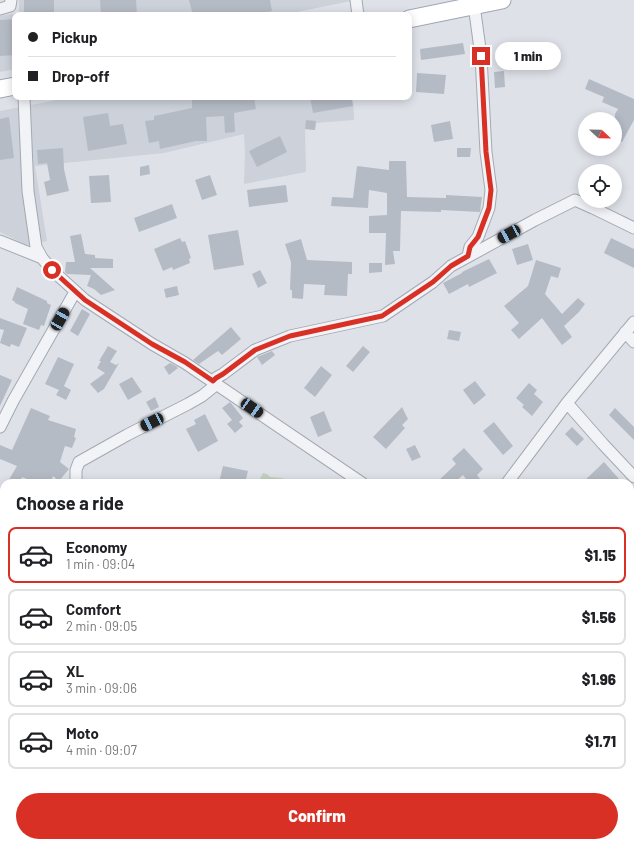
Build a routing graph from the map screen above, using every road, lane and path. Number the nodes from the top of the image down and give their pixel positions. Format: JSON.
{"nodes":[{"id":1,"x":11,"y":0,"type":"edge"},
{"id":2,"x":356,"y":0,"type":"edge"},
{"id":3,"x":502,"y":0,"type":"edge"},
{"id":4,"x":474,"y":5,"type":"junction"},
{"id":5,"x":0,"y":9,"type":"edge"},
{"id":6,"x":358,"y":12,"type":"edge"},
{"id":7,"x":412,"y":18,"type":"edge"},
{"id":8,"x":12,"y":87,"type":"edge"},
{"id":9,"x":0,"y":89,"type":"edge"},
{"id":10,"x":24,"y":100,"type":"edge"},
{"id":11,"x":634,"y":228,"type":"edge"},
{"id":12,"x":0,"y":241,"type":"edge"},
{"id":13,"x":468,"y":256,"type":"junction"},
{"id":14,"x":42,"y":258,"type":"junction"},
{"id":15,"x":75,"y":292,"type":"junction"},
{"id":16,"x":634,"y":322,"type":"edge"},
{"id":17,"x":625,"y":332,"type":"junction"},
{"id":18,"x":634,"y":342,"type":"edge"},
{"id":19,"x":215,"y":383,"type":"junction"},
{"id":20,"x":567,"y":403,"type":"junction"},
{"id":21,"x":0,"y":427,"type":"edge"},
{"id":22,"x":634,"y":477,"type":"edge"},
{"id":23,"x":76,"y":479,"type":"edge"},
{"id":24,"x":356,"y":479,"type":"edge"},
{"id":25,"x":510,"y":479,"type":"edge"}],
"edges":[{"from":1,"to":5,"type":"street"},
{"from":2,"to":6,"type":"street"},
{"from":3,"to":4,"type":"main road"},
{"from":4,"to":7,"type":"main road"},
{"from":4,"to":13,"type":"street"},
{"from":8,"to":9,"type":"main road"},
{"from":10,"to":14,"type":"street"},
{"from":11,"to":13,"type":"street"},
{"from":12,"to":14,"type":"street"},
{"from":13,"to":19,"type":"street"},
{"from":14,"to":15,"type":"street"},
{"from":15,"to":19,"type":"street"},
{"from":15,"to":21,"type":"street"},
{"from":16,"to":17,"type":"street"},
{"from":17,"to":18,"type":"street"},
{"from":17,"to":20,"type":"street"},
{"from":19,"to":23,"type":"street"},
{"from":19,"to":24,"type":"street"},
{"from":20,"to":22,"type":"street"},
{"from":20,"to":25,"type":"street"}]}
